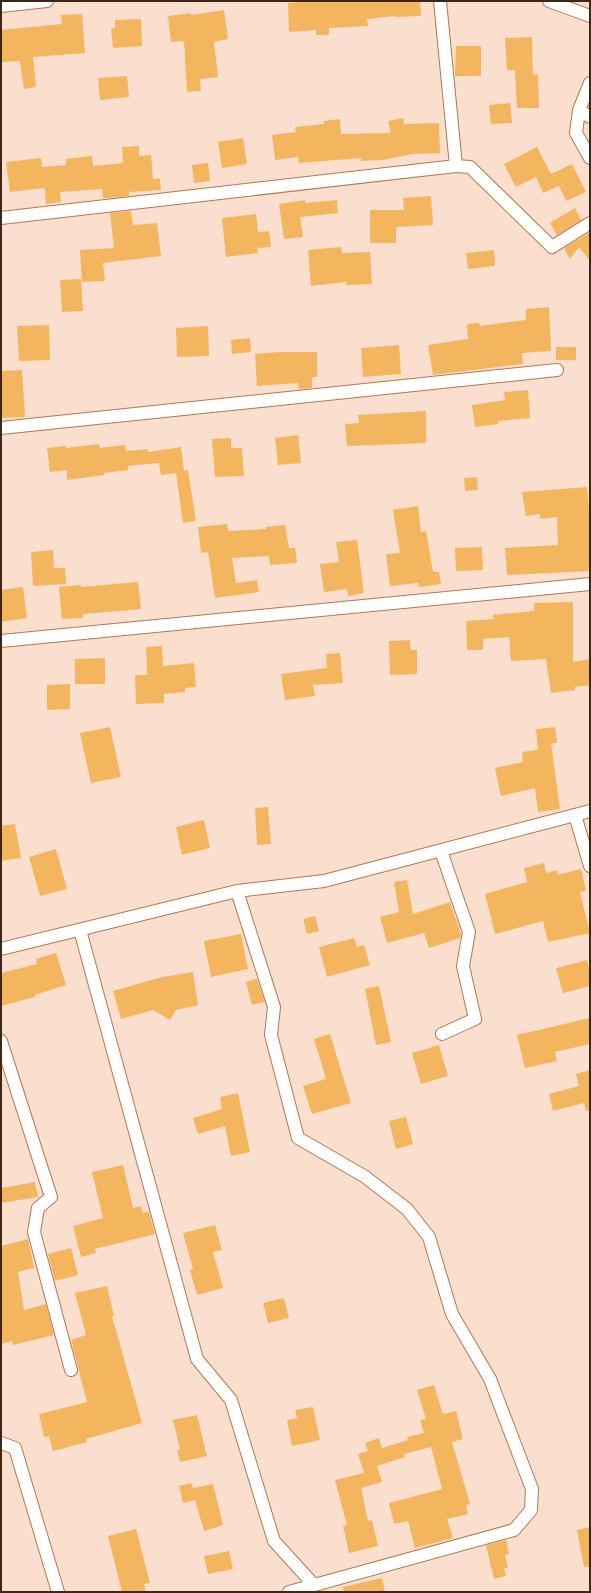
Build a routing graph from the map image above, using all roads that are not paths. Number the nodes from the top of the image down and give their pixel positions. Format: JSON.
{"nodes":[{"id":1,"x":47,"y":1,"type":"edge"},
{"id":2,"x":440,"y":1,"type":"edge"},
{"id":3,"x":549,"y":1,"type":"edge"},
{"id":4,"x":1,"y":6,"type":"edge"},
{"id":5,"x":590,"y":16,"type":"edge"},
{"id":6,"x":590,"y":83,"type":"edge"},
{"id":7,"x":579,"y":110,"type":"junction"},
{"id":8,"x":590,"y":117,"type":"edge"},
{"id":9,"x":590,"y":158,"type":"edge"},
{"id":10,"x":456,"y":166,"type":"junction"},
{"id":11,"x":1,"y":218,"type":"edge"},
{"id":12,"x":590,"y":223,"type":"edge"},
{"id":13,"x":557,"y":370,"type":"dead end"},
{"id":14,"x":1,"y":428,"type":"edge"},
{"id":15,"x":590,"y":584,"type":"edge"},
{"id":16,"x":1,"y":641,"type":"edge"},
{"id":17,"x":590,"y":811,"type":"edge"},
{"id":18,"x":575,"y":815,"type":"junction"},
{"id":19,"x":441,"y":851,"type":"junction"},
{"id":20,"x":590,"y":866,"type":"edge"},
{"id":21,"x":236,"y":891,"type":"junction"},
{"id":22,"x":80,"y":930,"type":"junction"},
{"id":23,"x":1,"y":949,"type":"edge"},
{"id":24,"x":442,"y":1034,"type":"dead end"},
{"id":25,"x":1,"y":1041,"type":"edge"},
{"id":26,"x":71,"y":1370,"type":"dead end"},
{"id":27,"x":1,"y":1443,"type":"edge"},
{"id":28,"x":314,"y":1585,"type":"junction"},
{"id":29,"x":58,"y":1592,"type":"edge"},
{"id":30,"x":289,"y":1592,"type":"edge"}],
"edges":[{"from":1,"to":4,"type":"street"},
{"from":2,"to":10,"type":"street"},
{"from":3,"to":5,"type":"street"},
{"from":6,"to":7,"type":"street"},
{"from":7,"to":8,"type":"street"},
{"from":7,"to":9,"type":"street"},
{"from":10,"to":11,"type":"street"},
{"from":10,"to":12,"type":"street"},
{"from":13,"to":14,"type":"street"},
{"from":15,"to":16,"type":"street"},
{"from":17,"to":18,"type":"street"},
{"from":18,"to":19,"type":"street"},
{"from":18,"to":20,"type":"street"},
{"from":19,"to":21,"type":"street"},
{"from":19,"to":24,"type":"street"},
{"from":21,"to":22,"type":"street"},
{"from":21,"to":28,"type":"street"},
{"from":22,"to":23,"type":"street"},
{"from":22,"to":28,"type":"street"},
{"from":25,"to":26,"type":"street"},
{"from":27,"to":29,"type":"street"},
{"from":28,"to":30,"type":"street"}]}
